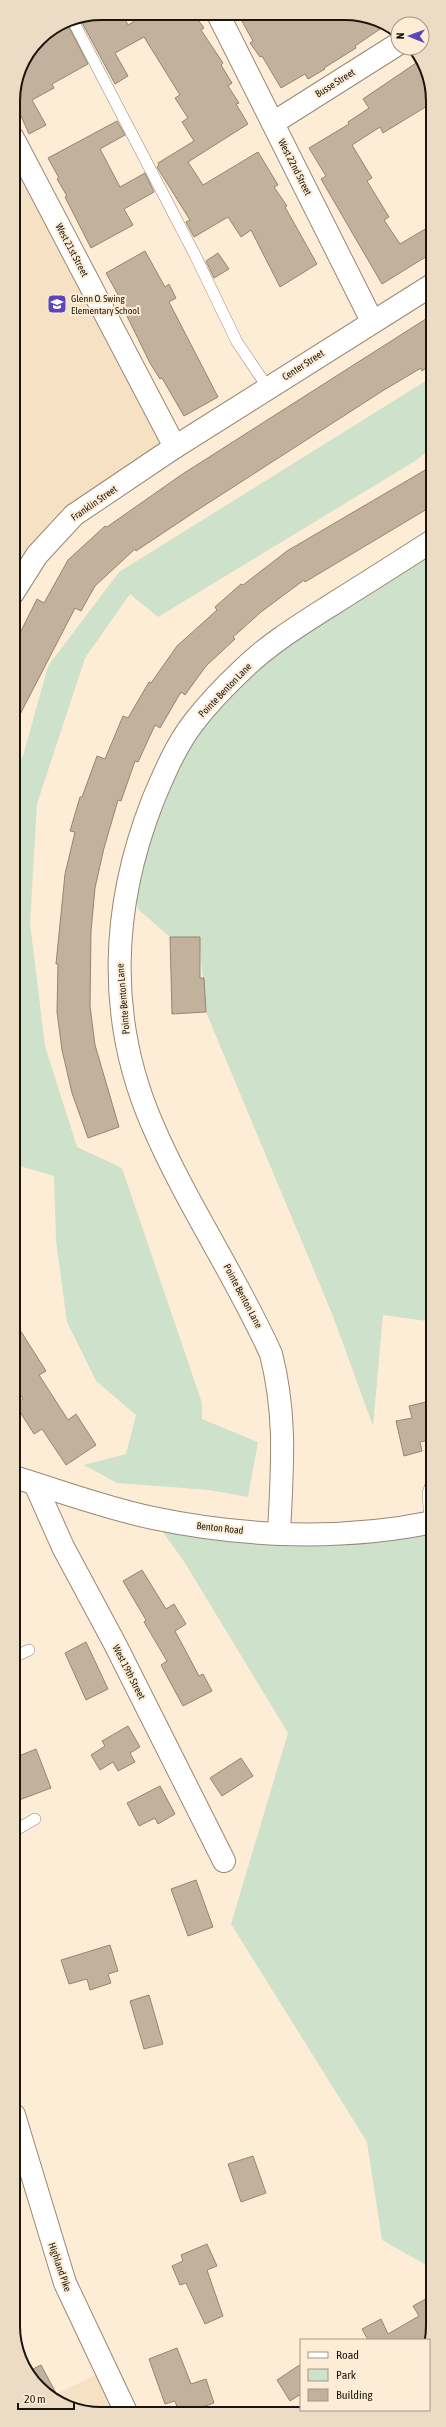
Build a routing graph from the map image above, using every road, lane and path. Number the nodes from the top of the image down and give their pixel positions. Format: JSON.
{"nodes":[{"id":1,"x":221,"y":20,"type":"edge"},
{"id":2,"x":75,"y":24,"type":"edge"},
{"id":3,"x":390,"y":49,"type":"edge"},
{"id":4,"x":273,"y":123,"type":"junction"},
{"id":5,"x":20,"y":151,"type":"edge"},
{"id":6,"x":426,"y":289,"type":"edge"},
{"id":7,"x":372,"y":321,"type":"junction"},
{"id":8,"x":268,"y":388,"type":"junction"},
{"id":9,"x":175,"y":447,"type":"junction"},
{"id":10,"x":426,"y":545,"type":"edge"},
{"id":11,"x":20,"y":582,"type":"edge"},
{"id":12,"x":20,"y":1479,"type":"edge"},
{"id":13,"x":35,"y":1484,"type":"junction"},
{"id":14,"x":426,"y":1523,"type":"edge"},
{"id":15,"x":279,"y":1533,"type":"junction"},
{"id":16,"x":29,"y":1650,"type":"dead end"},
{"id":17,"x":20,"y":1654,"type":"edge"},
{"id":18,"x":35,"y":1819,"type":"dead end"},
{"id":19,"x":20,"y":1828,"type":"edge"},
{"id":20,"x":224,"y":1860,"type":"dead end"},
{"id":21,"x":20,"y":2135,"type":"edge"},
{"id":22,"x":124,"y":2407,"type":"edge"}],
"edges":[{"from":1,"to":4,"type":"street","name":"West 22nd Street"},
{"from":2,"to":8,"type":"lane"},
{"from":3,"to":4,"type":"street","name":"Busse Street"},
{"from":4,"to":7,"type":"street","name":"West 22nd Street"},
{"from":5,"to":9,"type":"street","name":"West 21st Street"},
{"from":6,"to":7,"type":"street","name":"Center Street"},
{"from":7,"to":8,"type":"street","name":"Center Street"},
{"from":8,"to":9,"type":"street","name":"Center Street"},
{"from":9,"to":11,"type":"street","name":"Franklin Street"},
{"from":10,"to":15,"type":"street","name":"Pointe Benton Lane"},
{"from":12,"to":13,"type":"street","name":"Benton Road"},
{"from":13,"to":15,"type":"street","name":"Benton Road"},
{"from":13,"to":20,"type":"street","name":"West 19th Street"},
{"from":14,"to":15,"type":"street","name":"Benton Road"},
{"from":16,"to":17,"type":"lane"},
{"from":18,"to":19,"type":"lane"},
{"from":21,"to":22,"type":"street","name":"Highland Pike"}]}
